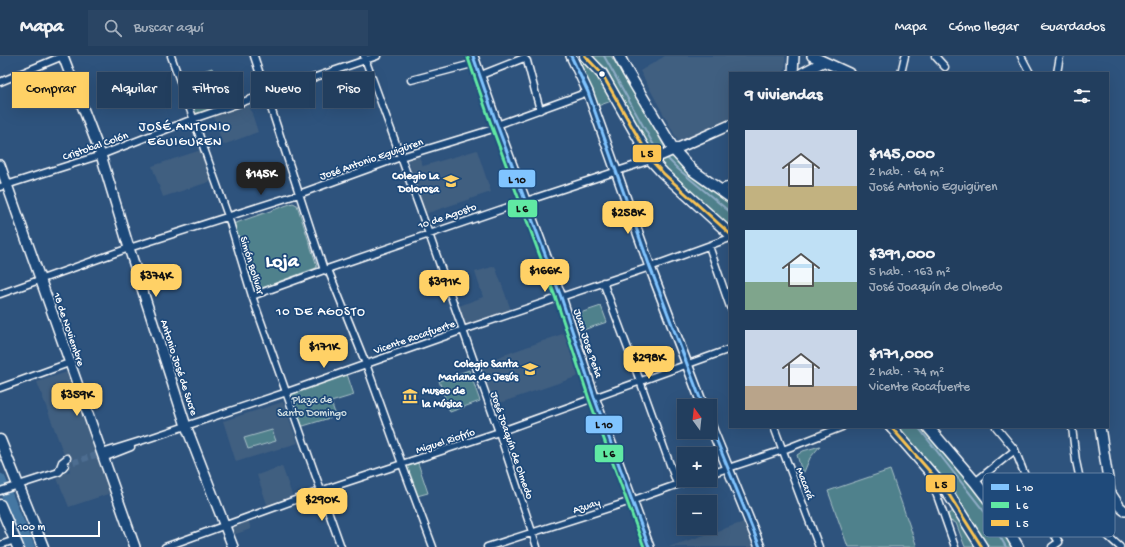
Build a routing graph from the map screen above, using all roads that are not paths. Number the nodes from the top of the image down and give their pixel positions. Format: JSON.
{"nodes":[{"id":1,"x":63,"y":56,"type":"edge"},
{"id":2,"x":171,"y":56,"type":"edge"},
{"id":3,"x":254,"y":56,"type":"edge"},
{"id":4,"x":377,"y":56,"type":"edge"},
{"id":5,"x":571,"y":56,"type":"edge"},
{"id":6,"x":585,"y":56,"type":"edge"},
{"id":7,"x":620,"y":56,"type":"edge"},
{"id":8,"x":794,"y":56,"type":"edge"},
{"id":9,"x":812,"y":56,"type":"edge"},
{"id":10,"x":905,"y":56,"type":"edge"},
{"id":11,"x":935,"y":56,"type":"edge"},
{"id":12,"x":1021,"y":56,"type":"edge"},
{"id":13,"x":1060,"y":56,"type":"edge"},
{"id":14,"x":365,"y":58,"type":"edge"},
{"id":15,"x":475,"y":60,"type":"edge"},
{"id":16,"x":823,"y":62,"type":"junction"},
{"id":17,"x":945,"y":67,"type":"dead end"},
{"id":18,"x":259,"y":72,"type":"edge"},
{"id":19,"x":793,"y":72,"type":"edge"},
{"id":20,"x":804,"y":72,"type":"edge"},
{"id":21,"x":847,"y":72,"type":"edge"},
{"id":22,"x":901,"y":72,"type":"edge"},
{"id":23,"x":1029,"y":72,"type":"edge"},
{"id":24,"x":1057,"y":72,"type":"edge"},
{"id":25,"x":481,"y":75,"type":"junction"},
{"id":26,"x":315,"y":76,"type":"edge"},
{"id":27,"x":411,"y":80,"type":"dead end"},
{"id":28,"x":0,"y":82,"type":"edge"},
{"id":29,"x":588,"y":92,"type":"junction"},
{"id":30,"x":251,"y":99,"type":"edge"},
{"id":31,"x":271,"y":108,"type":"edge"},
{"id":32,"x":540,"y":110,"type":"junction"},
{"id":33,"x":193,"y":119,"type":"junction"},
{"id":34,"x":497,"y":125,"type":"junction"},
{"id":35,"x":729,"y":125,"type":"edge"},
{"id":36,"x":674,"y":150,"type":"junction"},
{"id":37,"x":101,"y":155,"type":"junction"},
{"id":38,"x":401,"y":157,"type":"junction"},
{"id":39,"x":651,"y":160,"type":"junction"},
{"id":40,"x":0,"y":165,"type":"edge"},
{"id":41,"x":617,"y":172,"type":"junction"},
{"id":42,"x":729,"y":185,"type":"edge"},
{"id":43,"x":4,"y":186,"type":"edge"},
{"id":44,"x":718,"y":189,"type":"junction"},
{"id":45,"x":299,"y":194,"type":"junction"},
{"id":46,"x":729,"y":196,"type":"edge"},
{"id":47,"x":526,"y":201,"type":"junction"},
{"id":48,"x":228,"y":216,"type":"junction"},
{"id":49,"x":729,"y":233,"type":"edge"},
{"id":50,"x":429,"y":234,"type":"junction"},
{"id":51,"x":729,"y":238,"type":"edge"},
{"id":52,"x":708,"y":246,"type":"junction"},
{"id":53,"x":129,"y":248,"type":"junction"},
{"id":54,"x":650,"y":267,"type":"junction"},
{"id":55,"x":324,"y":270,"type":"junction"},
{"id":56,"x":41,"y":279,"type":"junction"},
{"id":57,"x":602,"y":282,"type":"junction"},
{"id":58,"x":0,"y":294,"type":"edge"},
{"id":59,"x":252,"y":296,"type":"junction"},
{"id":60,"x":561,"y":297,"type":"junction"},
{"id":61,"x":729,"y":304,"type":"edge"},
{"id":62,"x":463,"y":330,"type":"junction"},
{"id":63,"x":729,"y":349,"type":"edge"},
{"id":64,"x":69,"y":364,"type":"junction"},
{"id":65,"x":366,"y":364,"type":"junction"},
{"id":66,"x":687,"y":364,"type":"junction"},
{"id":67,"x":640,"y":381,"type":"junction"},
{"id":68,"x":0,"y":388,"type":"edge"},
{"id":69,"x":287,"y":392,"type":"junction"},
{"id":70,"x":594,"y":398,"type":"junction"},
{"id":71,"x":700,"y":399,"type":"edge"},
{"id":72,"x":186,"y":426,"type":"junction"},
{"id":73,"x":774,"y":428,"type":"edge"},
{"id":74,"x":839,"y":428,"type":"edge"},
{"id":75,"x":892,"y":428,"type":"edge"},
{"id":76,"x":929,"y":428,"type":"edge"},
{"id":77,"x":997,"y":428,"type":"edge"},
{"id":78,"x":1072,"y":428,"type":"edge"},
{"id":79,"x":1100,"y":428,"type":"edge"},
{"id":80,"x":499,"y":432,"type":"junction"},
{"id":81,"x":716,"y":439,"type":"edge"},
{"id":82,"x":0,"y":440,"type":"edge"},
{"id":83,"x":783,"y":450,"type":"junction"},
{"id":84,"x":1015,"y":450,"type":"junction"},
{"id":85,"x":102,"y":455,"type":"junction"},
{"id":86,"x":67,"y":458,"type":"tunnel mouth"},
{"id":87,"x":402,"y":464,"type":"junction"},
{"id":88,"x":65,"y":465,"type":"tunnel mouth"},
{"id":89,"x":727,"y":468,"type":"junction"},
{"id":90,"x":927,"y":468,"type":"junction"},
{"id":91,"x":59,"y":472,"type":"junction"},
{"id":92,"x":717,"y":472,"type":"edge"},
{"id":93,"x":986,"y":473,"type":"edge"},
{"id":94,"x":1024,"y":473,"type":"edge"},
{"id":95,"x":1079,"y":473,"type":"edge"},
{"id":96,"x":1107,"y":473,"type":"edge"},
{"id":97,"x":983,"y":475,"type":"edge"},
{"id":98,"x":974,"y":482,"type":"junction"},
{"id":99,"x":677,"y":484,"type":"joint"},
{"id":100,"x":17,"y":485,"type":"junction"},
{"id":101,"x":0,"y":491,"type":"edge"},
{"id":102,"x":320,"y":491,"type":"junction"},
{"id":103,"x":983,"y":493,"type":"edge"},
{"id":104,"x":1115,"y":500,"type":"edge"},
{"id":105,"x":631,"y":501,"type":"junction"},
{"id":106,"x":0,"y":505,"type":"edge"},
{"id":107,"x":1125,"y":510,"type":"edge"},
{"id":108,"x":225,"y":525,"type":"junction"},
{"id":109,"x":532,"y":532,"type":"junction"},
{"id":110,"x":1012,"y":537,"type":"edge"},
{"id":111,"x":1056,"y":537,"type":"edge"},
{"id":112,"x":1109,"y":537,"type":"edge"},
{"id":113,"x":16,"y":543,"type":"edge"},
{"id":114,"x":0,"y":545,"type":"edge"},
{"id":115,"x":818,"y":546,"type":"edge"},
{"id":116,"x":43,"y":547,"type":"edge"},
{"id":117,"x":135,"y":547,"type":"edge"},
{"id":118,"x":165,"y":547,"type":"edge"},
{"id":119,"x":233,"y":547,"type":"edge"},
{"id":120,"x":341,"y":547,"type":"edge"},
{"id":121,"x":433,"y":547,"type":"edge"},
{"id":122,"x":487,"y":547,"type":"edge"},
{"id":123,"x":537,"y":547,"type":"edge"},
{"id":124,"x":649,"y":547,"type":"edge"},
{"id":125,"x":760,"y":547,"type":"edge"},
{"id":126,"x":811,"y":547,"type":"edge"},
{"id":127,"x":956,"y":547,"type":"edge"},
{"id":128,"x":982,"y":547,"type":"edge"},
{"id":129,"x":1018,"y":547,"type":"edge"},
{"id":130,"x":1052,"y":547,"type":"edge"},
{"id":131,"x":1120,"y":547,"type":"edge"}],
"edges":[{"from":1,"to":28,"type":"street"},
{"from":1,"to":37,"type":"street","name":"Antonio José de Sucre"},
{"from":2,"to":33,"type":"street","name":"Simón Bolívar"},
{"from":3,"to":18,"type":"street"},
{"from":4,"to":14,"type":"street","name":"Cristobal Colón"},
{"from":5,"to":29,"type":"street"},
{"from":6,"to":39,"type":"main road"},
{"from":7,"to":36,"type":"main road"},
{"from":8,"to":19,"type":"street"},
{"from":9,"to":16,"type":"street"},
{"from":10,"to":22,"type":"street"},
{"from":11,"to":17,"type":"street"},
{"from":12,"to":23,"type":"street"},
{"from":13,"to":24,"type":"street"},
{"from":14,"to":26,"type":"street","name":"Cristobal Colón"},
{"from":14,"to":38,"type":"street","name":"José Joaquín de Olmedo"},
{"from":15,"to":25,"type":"street","name":"Juan Jose Peña"},
{"from":15,"to":27,"type":"street"},
{"from":16,"to":20,"type":"street"},
{"from":16,"to":21,"type":"street"},
{"from":25,"to":32,"type":"street"},
{"from":25,"to":34,"type":"street","name":"Juan Jose Peña"},
{"from":29,"to":32,"type":"street","name":"José Antonio Eguigüren"},
{"from":29,"to":41,"type":"street"},
{"from":30,"to":33,"type":"street","name":"Cristobal Colón"},
{"from":31,"to":45,"type":"street"},
{"from":32,"to":34,"type":"street","name":"José Antonio Eguigüren"},
{"from":33,"to":37,"type":"street","name":"Cristobal Colón"},
{"from":33,"to":48,"type":"street","name":"Simón Bolívar"},
{"from":34,"to":38,"type":"street","name":"José Antonio Eguigüren"},
{"from":34,"to":47,"type":"street","name":"Juan Jose Peña"},
{"from":35,"to":36,"type":"street"},
{"from":36,"to":39,"type":"street"},
{"from":36,"to":44,"type":"main road"},
{"from":37,"to":43,"type":"street","name":"Cristobal Colón"},
{"from":37,"to":53,"type":"street","name":"Antonio José de Sucre"},
{"from":38,"to":45,"type":"street","name":"José Antonio Eguigüren"},
{"from":38,"to":50,"type":"street","name":"José Joaquín de Olmedo"},
{"from":39,"to":41,"type":"street","name":"10 de Agosto"},
{"from":39,"to":49,"type":"main road"},
{"from":40,"to":43,"type":"street","name":"18 de Noviembre"},
{"from":41,"to":47,"type":"street","name":"10 de Agosto"},
{"from":41,"to":54,"type":"street"},
{"from":42,"to":44,"type":"street"},
{"from":43,"to":56,"type":"street","name":"18 de Noviembre"},
{"from":44,"to":46,"type":"main road"},
{"from":45,"to":48,"type":"street","name":"José Antonio Eguigüren"},
{"from":45,"to":55,"type":"street"},
{"from":47,"to":50,"type":"street","name":"10 de Agosto"},
{"from":47,"to":60,"type":"street","name":"Juan Jose Peña"},
{"from":48,"to":53,"type":"street","name":"José Antonio Eguigüren"},
{"from":48,"to":59,"type":"street","name":"Simón Bolívar"},
{"from":50,"to":55,"type":"street","name":"10 de Agosto"},
{"from":50,"to":62,"type":"street","name":"José Joaquín de Olmedo"},
{"from":51,"to":52,"type":"street","name":"Vicente Rocafuerte"},
{"from":52,"to":54,"type":"street","name":"Vicente Rocafuerte"},
{"from":52,"to":61,"type":"street"},
{"from":53,"to":56,"type":"street","name":"José Antonio Eguigüren"},
{"from":53,"to":72,"type":"street","name":"Antonio José de Sucre"},
{"from":54,"to":57,"type":"street","name":"Vicente Rocafuerte"},
{"from":54,"to":66,"type":"street"},
{"from":55,"to":59,"type":"street","name":"10 de Agosto"},
{"from":55,"to":65,"type":"street"},
{"from":56,"to":58,"type":"street","name":"José Antonio Eguigüren"},
{"from":56,"to":64,"type":"street","name":"18 de Noviembre"},
{"from":57,"to":60,"type":"street","name":"Vicente Rocafuerte"},
{"from":57,"to":67,"type":"street"},
{"from":59,"to":69,"type":"street","name":"Simón Bolívar"},
{"from":60,"to":62,"type":"street","name":"Vicente Rocafuerte"},
{"from":60,"to":70,"type":"street","name":"Juan Jose Peña"},
{"from":62,"to":65,"type":"street","name":"Vicente Rocafuerte"},
{"from":62,"to":80,"type":"street","name":"José Joaquín de Olmedo"},
{"from":63,"to":66,"type":"street","name":"Miguel Riofrío"},
{"from":64,"to":68,"type":"street"},
{"from":64,"to":85,"type":"street","name":"18 de Noviembre"},
{"from":65,"to":69,"type":"street","name":"Vicente Rocafuerte"},
{"from":65,"to":87,"type":"street"},
{"from":66,"to":67,"type":"street","name":"Miguel Riofrío"},
{"from":66,"to":71,"type":"street"},
{"from":67,"to":70,"type":"street","name":"Miguel Riofrío"},
{"from":67,"to":99,"type":"street"},
{"from":69,"to":72,"type":"street","name":"Vicente Rocafuerte"},
{"from":69,"to":102,"type":"street","name":"Simón Bolívar"},
{"from":70,"to":80,"type":"street","name":"Miguel Riofrío"},
{"from":70,"to":105,"type":"street","name":"Juan Jose Peña"},
{"from":72,"to":85,"type":"street","name":"Vicente Rocafuerte"},
{"from":72,"to":108,"type":"street","name":"Antonio José de Sucre"},
{"from":73,"to":83,"type":"street","name":"Macará"},
{"from":74,"to":83,"type":"street"},
{"from":75,"to":90,"type":"main road"},
{"from":76,"to":98,"type":"main road"},
{"from":77,"to":84,"type":"street"},
{"from":78,"to":95,"type":"street"},
{"from":79,"to":96,"type":"street"},
{"from":80,"to":87,"type":"street","name":"Miguel Riofrío"},
{"from":80,"to":109,"type":"street","name":"José Joaquín de Olmedo"},
{"from":81,"to":89,"type":"street"},
{"from":82,"to":100,"type":"main road"},
{"from":83,"to":89,"type":"street"},
{"from":83,"to":115,"type":"street","name":"Macará"},
{"from":84,"to":93,"type":"street"},
{"from":84,"to":94,"type":"street"},
{"from":85,"to":117,"type":"street","name":"18 de Noviembre"},
{"from":86,"to":91,"type":"street"},
{"from":87,"to":102,"type":"street","name":"Miguel Riofrío"},
{"from":87,"to":121,"type":"street"},
{"from":88,"to":91,"type":"street"},
{"from":89,"to":92,"type":"street"},
{"from":89,"to":125,"type":"street"},
{"from":90,"to":127,"type":"street"},
{"from":90,"to":128,"type":"main road"},
{"from":91,"to":100,"type":"street"},
{"from":97,"to":98,"type":"street"},
{"from":98,"to":103,"type":"main road"},
{"from":99,"to":105,"type":"street","name":"Azuay"},
{"from":100,"to":101,"type":"street"},
{"from":100,"to":116,"type":"main road"},
{"from":102,"to":108,"type":"street","name":"Miguel Riofrío"},
{"from":102,"to":120,"type":"street","name":"Simón Bolívar"},
{"from":104,"to":107,"type":"street"},
{"from":105,"to":109,"type":"street","name":"Azuay"},
{"from":105,"to":124,"type":"street","name":"Juan Jose Peña"},
{"from":106,"to":113,"type":"main road"},
{"from":108,"to":118,"type":"street","name":"Miguel Riofrío"},
{"from":108,"to":119,"type":"street","name":"Antonio José de Sucre"},
{"from":109,"to":122,"type":"street","name":"Azuay"},
{"from":109,"to":123,"type":"street","name":"José Joaquín de Olmedo"},
{"from":110,"to":129,"type":"main road"},
{"from":111,"to":130,"type":"street"},
{"from":112,"to":131,"type":"street"},
{"from":113,"to":114,"type":"street"},
{"from":115,"to":126,"type":"street"}]}
